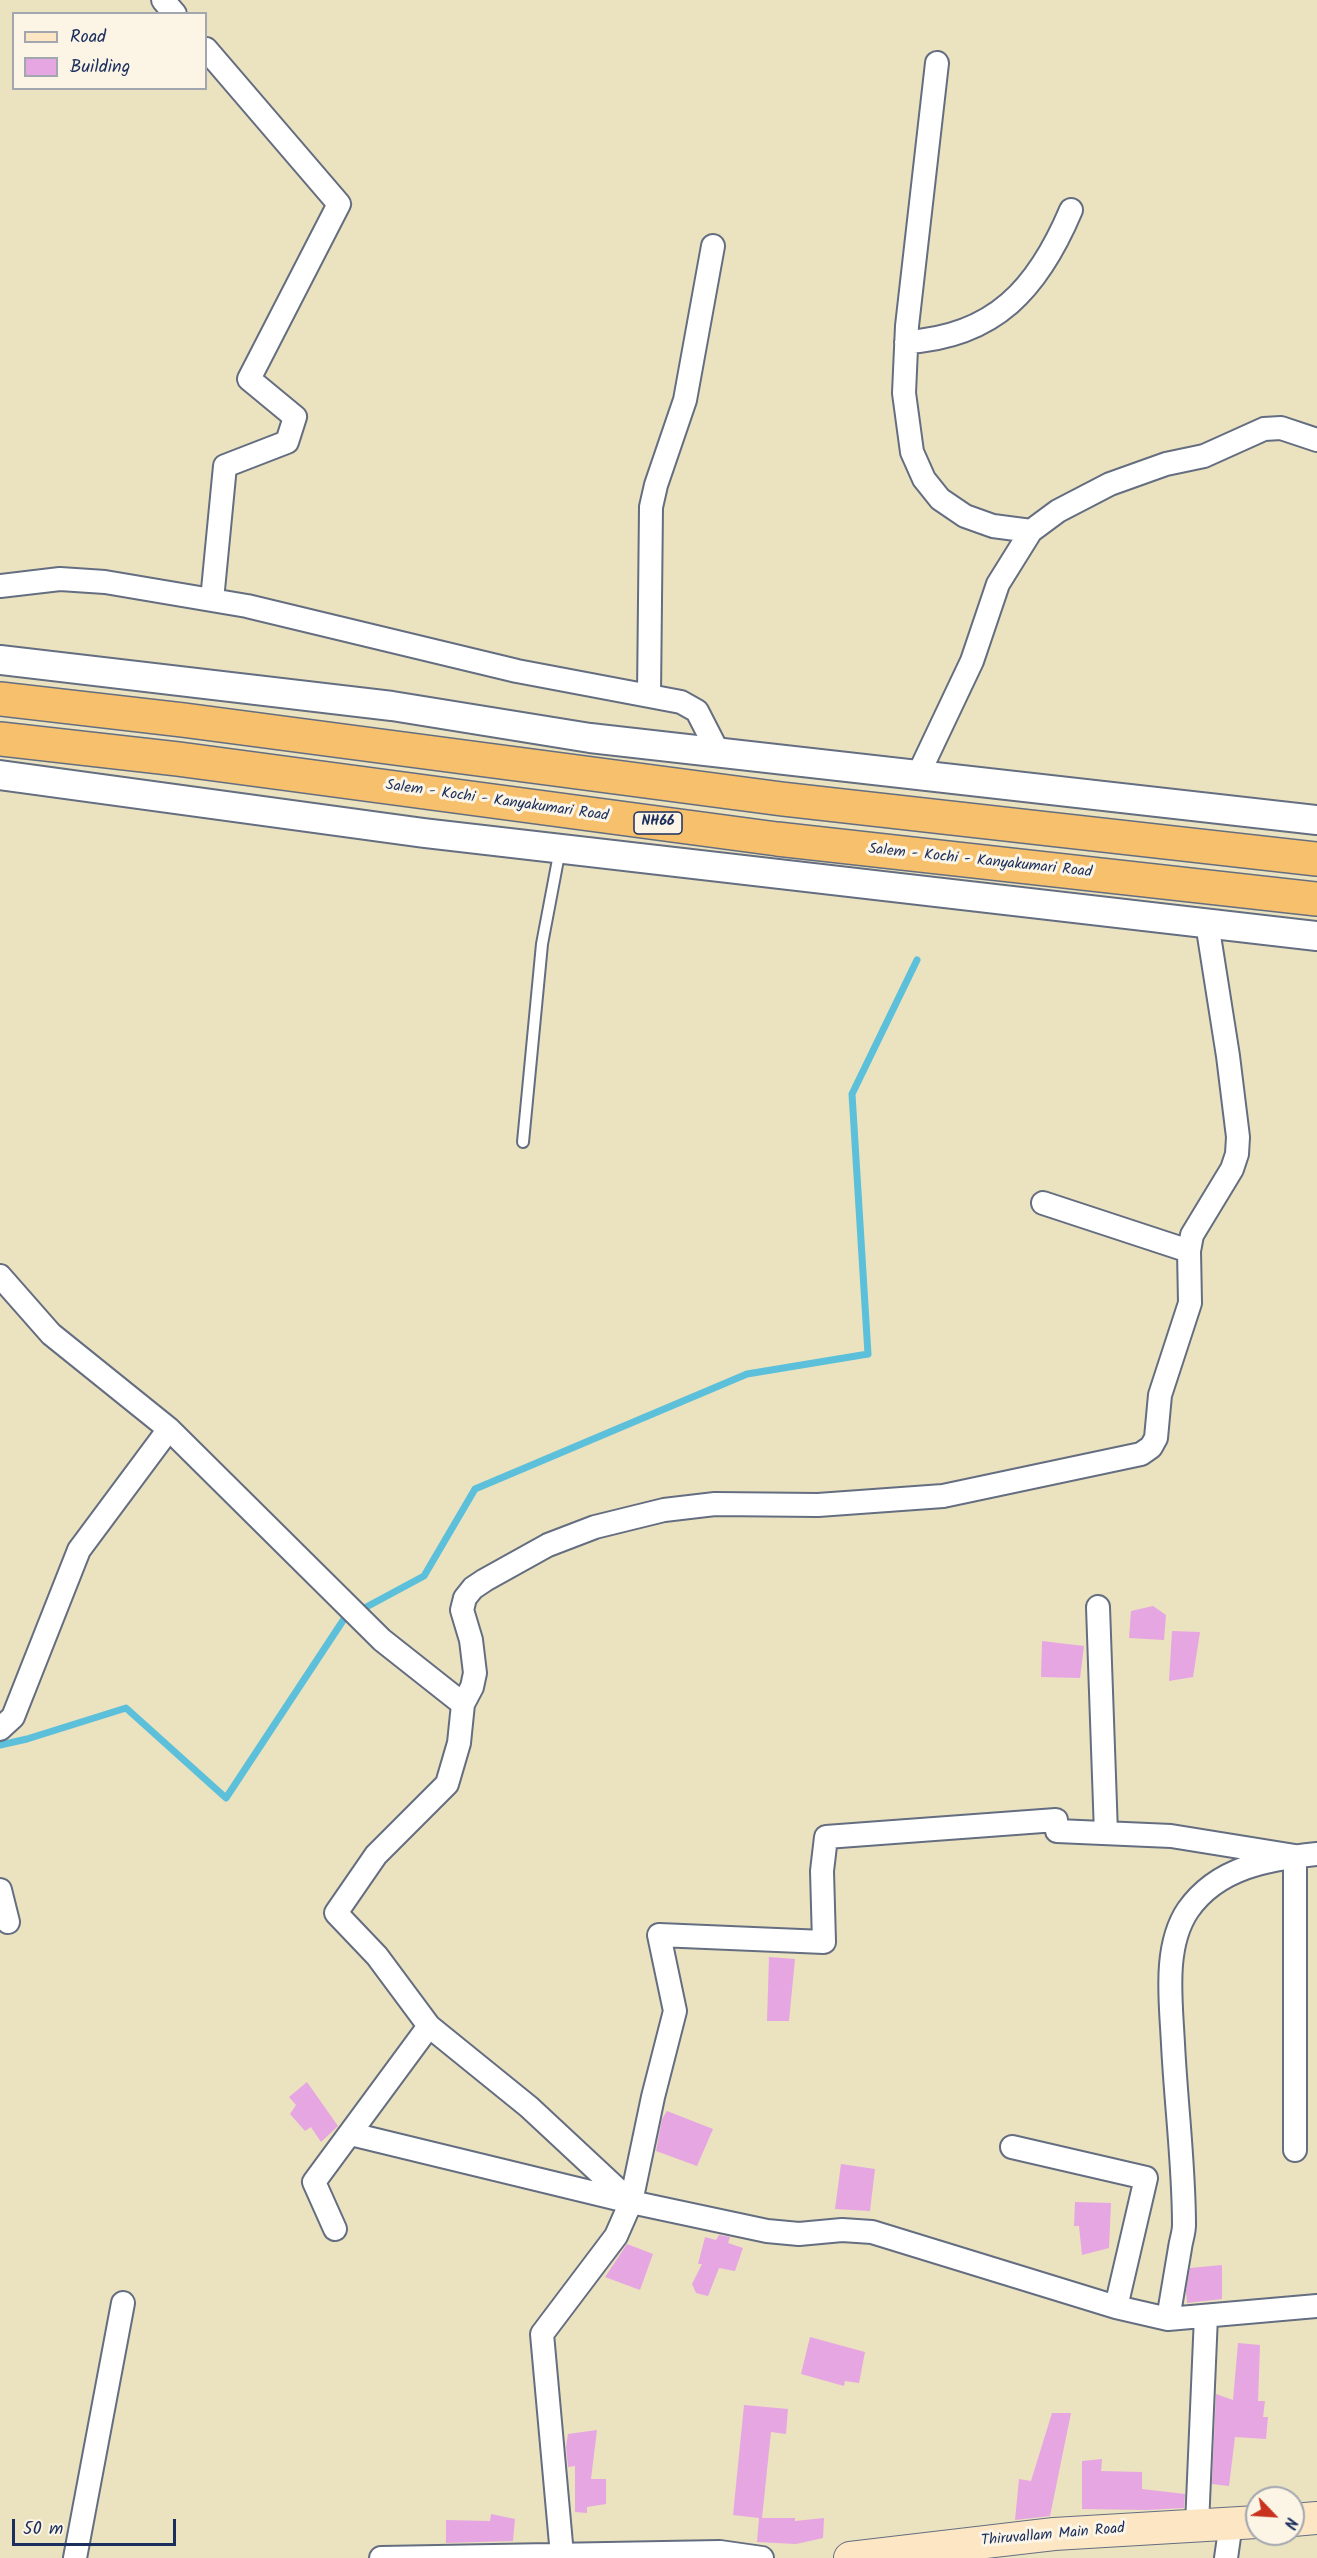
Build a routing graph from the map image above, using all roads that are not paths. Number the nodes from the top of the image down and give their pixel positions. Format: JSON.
{"nodes":[{"id":1,"x":163,"y":0,"type":"edge"},
{"id":2,"x":173,"y":12,"type":"edge"},
{"id":3,"x":207,"y":50,"type":"edge"},
{"id":4,"x":937,"y":63,"type":"dead end"},
{"id":5,"x":1071,"y":210,"type":"dead end"},
{"id":6,"x":713,"y":246,"type":"dead end"},
{"id":7,"x":906,"y":342,"type":"junction"},
{"id":8,"x":1317,"y":440,"type":"edge"},
{"id":9,"x":1031,"y":531,"type":"junction"},
{"id":10,"x":0,"y":586,"type":"edge"},
{"id":11,"x":212,"y":600,"type":"junction"},
{"id":12,"x":0,"y":660,"type":"edge"},
{"id":13,"x":649,"y":695,"type":"junction"},
{"id":14,"x":0,"y":699,"type":"edge"},
{"id":15,"x":0,"y":739,"type":"edge"},
{"id":16,"x":718,"y":752,"type":"junction"},
{"id":17,"x":0,"y":775,"type":"edge"},
{"id":18,"x":918,"y":775,"type":"junction"},
{"id":19,"x":1317,"y":820,"type":"edge"},
{"id":20,"x":560,"y":849,"type":"junction"},
{"id":21,"x":1317,"y":858,"type":"edge"},
{"id":22,"x":1317,"y":899,"type":"edge"},
{"id":23,"x":1207,"y":924,"type":"junction"},
{"id":24,"x":1317,"y":936,"type":"edge"},
{"id":25,"x":524,"y":1142,"type":"dead end"},
{"id":26,"x":1043,"y":1203,"type":"dead end"},
{"id":27,"x":1189,"y":1251,"type":"junction"},
{"id":28,"x":0,"y":1276,"type":"edge"},
{"id":29,"x":169,"y":1429,"type":"junction"},
{"id":30,"x":1098,"y":1607,"type":"dead end"},
{"id":31,"x":463,"y":1704,"type":"junction"},
{"id":32,"x":0,"y":1729,"type":"edge"},
{"id":33,"x":1106,"y":1833,"type":"junction"},
{"id":34,"x":1306,"y":1855,"type":"edge"},
{"id":35,"x":0,"y":1890,"type":"edge"},
{"id":36,"x":8,"y":1922,"type":"dead end"},
{"id":37,"x":429,"y":2026,"type":"junction"},
{"id":38,"x":351,"y":2134,"type":"junction"},
{"id":39,"x":1012,"y":2147,"type":"dead end"},
{"id":40,"x":1295,"y":2150,"type":"dead end"},
{"id":41,"x":631,"y":2202,"type":"junction"},
{"id":42,"x":336,"y":2229,"type":"dead end"},
{"id":43,"x":123,"y":2303,"type":"dead end"},
{"id":44,"x":1317,"y":2306,"type":"edge"},
{"id":45,"x":1116,"y":2307,"type":"junction"},
{"id":46,"x":1206,"y":2316,"type":"junction"},
{"id":47,"x":1168,"y":2319,"type":"junction"},
{"id":48,"x":1244,"y":2523,"type":"edge"},
{"id":49,"x":1197,"y":2525,"type":"junction"},
{"id":50,"x":562,"y":2555,"type":"junction"},
{"id":51,"x":75,"y":2558,"type":"edge"},
{"id":52,"x":381,"y":2558,"type":"edge"},
{"id":53,"x":762,"y":2558,"type":"edge"},
{"id":54,"x":850,"y":2558,"type":"edge"},
{"id":55,"x":1226,"y":2558,"type":"edge"}],
"edges":[{"from":1,"to":2,"type":"street"},
{"from":3,"to":11,"type":"street"},
{"from":4,"to":7,"type":"street"},
{"from":5,"to":7,"type":"street"},
{"from":6,"to":13,"type":"street"},
{"from":7,"to":9,"type":"street"},
{"from":8,"to":9,"type":"street"},
{"from":9,"to":18,"type":"street"},
{"from":10,"to":11,"type":"street"},
{"from":11,"to":13,"type":"street"},
{"from":12,"to":16,"type":"street"},
{"from":13,"to":16,"type":"street"},
{"from":14,"to":21,"type":"highway"},
{"from":15,"to":22,"type":"highway","name":"Salem - Kochi - Kanyakumari Road","number":"NH66"},
{"from":16,"to":18,"type":"street"},
{"from":17,"to":20,"type":"street"},
{"from":18,"to":19,"type":"street"},
{"from":20,"to":23,"type":"street"},
{"from":20,"to":25,"type":"lane"},
{"from":23,"to":24,"type":"street"},
{"from":23,"to":27,"type":"street"},
{"from":26,"to":27,"type":"street"},
{"from":27,"to":31,"type":"street"},
{"from":28,"to":29,"type":"street"},
{"from":29,"to":31,"type":"street"},
{"from":29,"to":32,"type":"street"},
{"from":30,"to":33,"type":"street"},
{"from":31,"to":37,"type":"street"},
{"from":33,"to":34,"type":"street"},
{"from":33,"to":41,"type":"street"},
{"from":34,"to":40,"type":"street"},
{"from":34,"to":47,"type":"street"},
{"from":35,"to":36,"type":"street"},
{"from":37,"to":38,"type":"street"},
{"from":37,"to":41,"type":"street"},
{"from":38,"to":41,"type":"street"},
{"from":38,"to":42,"type":"street"},
{"from":39,"to":45,"type":"street"},
{"from":41,"to":45,"type":"street"},
{"from":41,"to":50,"type":"street"},
{"from":43,"to":51,"type":"street"},
{"from":44,"to":46,"type":"street"},
{"from":45,"to":47,"type":"street"},
{"from":46,"to":47,"type":"street"},
{"from":46,"to":49,"type":"street"},
{"from":48,"to":49,"type":"main road","name":"Thiruvallam Main Road"},
{"from":48,"to":55,"type":"street"},
{"from":49,"to":54,"type":"main road","name":"Thiruvallam Main Road"},
{"from":50,"to":52,"type":"street"},
{"from":50,"to":53,"type":"street"}]}
